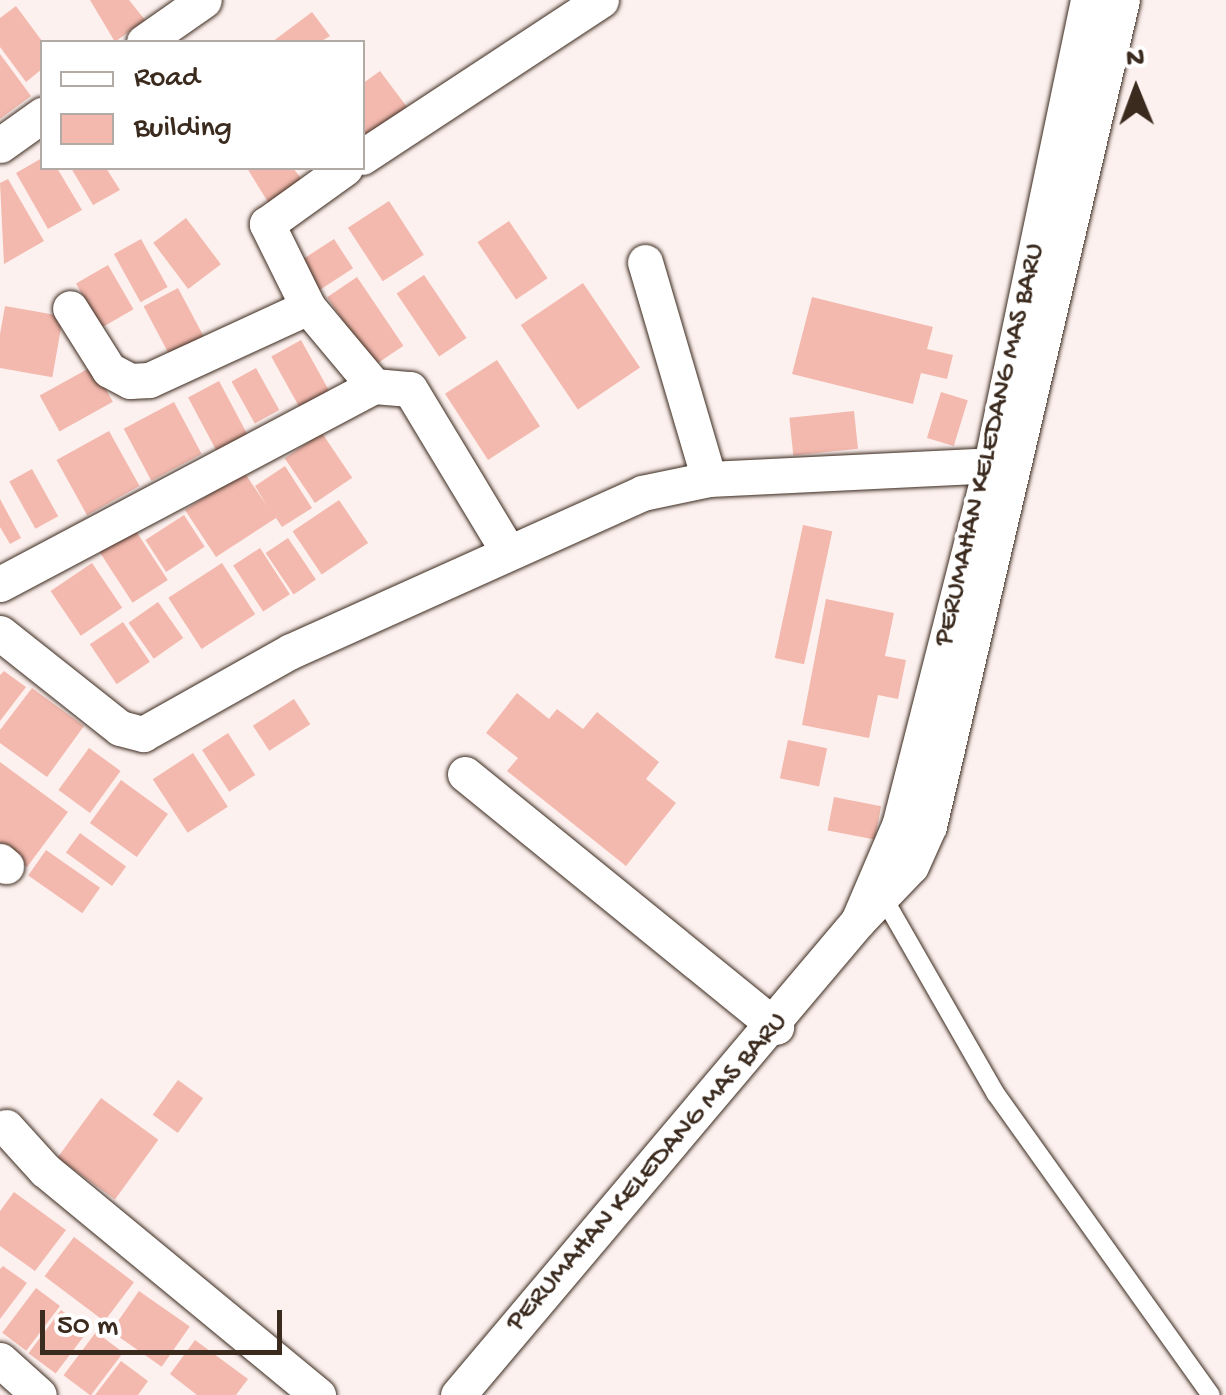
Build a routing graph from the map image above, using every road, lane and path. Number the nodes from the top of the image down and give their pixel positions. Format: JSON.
{"nodes":[{"id":1,"x":204,"y":0,"type":"edge"},
{"id":2,"x":601,"y":0,"type":"edge"},
{"id":3,"x":1088,"y":0,"type":"edge"},
{"id":4,"x":1122,"y":0,"type":"edge"},
{"id":5,"x":147,"y":40,"type":"edge"},
{"id":6,"x":40,"y":116,"type":"edge"},
{"id":7,"x":0,"y":145,"type":"edge"},
{"id":8,"x":365,"y":155,"type":"edge"},
{"id":9,"x":343,"y":170,"type":"edge"},
{"id":10,"x":645,"y":262,"type":"dead end"},
{"id":11,"x":308,"y":307,"type":"junction"},
{"id":12,"x":70,"y":308,"type":"dead end"},
{"id":13,"x":374,"y":386,"type":"junction"},
{"id":14,"x":1002,"y":464,"type":"junction"},
{"id":15,"x":709,"y":479,"type":"junction"},
{"id":16,"x":506,"y":548,"type":"junction"},
{"id":17,"x":0,"y":584,"type":"edge"},
{"id":18,"x":0,"y":633,"type":"edge"},
{"id":19,"x":465,"y":774,"type":"dead end"},
{"id":20,"x":880,"y":891,"type":"junction"},
{"id":21,"x":776,"y":1028,"type":"junction"},
{"id":22,"x":6,"y":1127,"type":"dead end"},
{"id":23,"x":0,"y":1360,"type":"edge"},
{"id":24,"x":39,"y":1395,"type":"edge"},
{"id":25,"x":318,"y":1395,"type":"edge"},
{"id":26,"x":458,"y":1395,"type":"edge"},
{"id":27,"x":1210,"y":1395,"type":"edge"}],
"edges":[{"from":1,"to":5,"type":"street"},
{"from":2,"to":8,"type":"street"},
{"from":3,"to":14,"type":"street","name":"PERUMAHAN KELEDANG MAS BARU"},
{"from":4,"to":14,"type":"street"},
{"from":6,"to":7,"type":"street"},
{"from":9,"to":11,"type":"street"},
{"from":10,"to":15,"type":"street"},
{"from":11,"to":12,"type":"street"},
{"from":11,"to":13,"type":"street"},
{"from":13,"to":16,"type":"street"},
{"from":13,"to":17,"type":"street"},
{"from":14,"to":15,"type":"street"},
{"from":14,"to":20,"type":"street","name":"PERUMAHAN KELEDANG MAS BARU"},
{"from":15,"to":16,"type":"street"},
{"from":16,"to":18,"type":"street"},
{"from":19,"to":21,"type":"street"},
{"from":20,"to":21,"type":"street","name":"PERUMAHAN KELEDANG MAS BARU"},
{"from":20,"to":27,"type":"lane"},
{"from":21,"to":26,"type":"street","name":"PERUMAHAN KELEDANG MAS BARU"},
{"from":22,"to":25,"type":"street"},
{"from":23,"to":24,"type":"street"}]}
